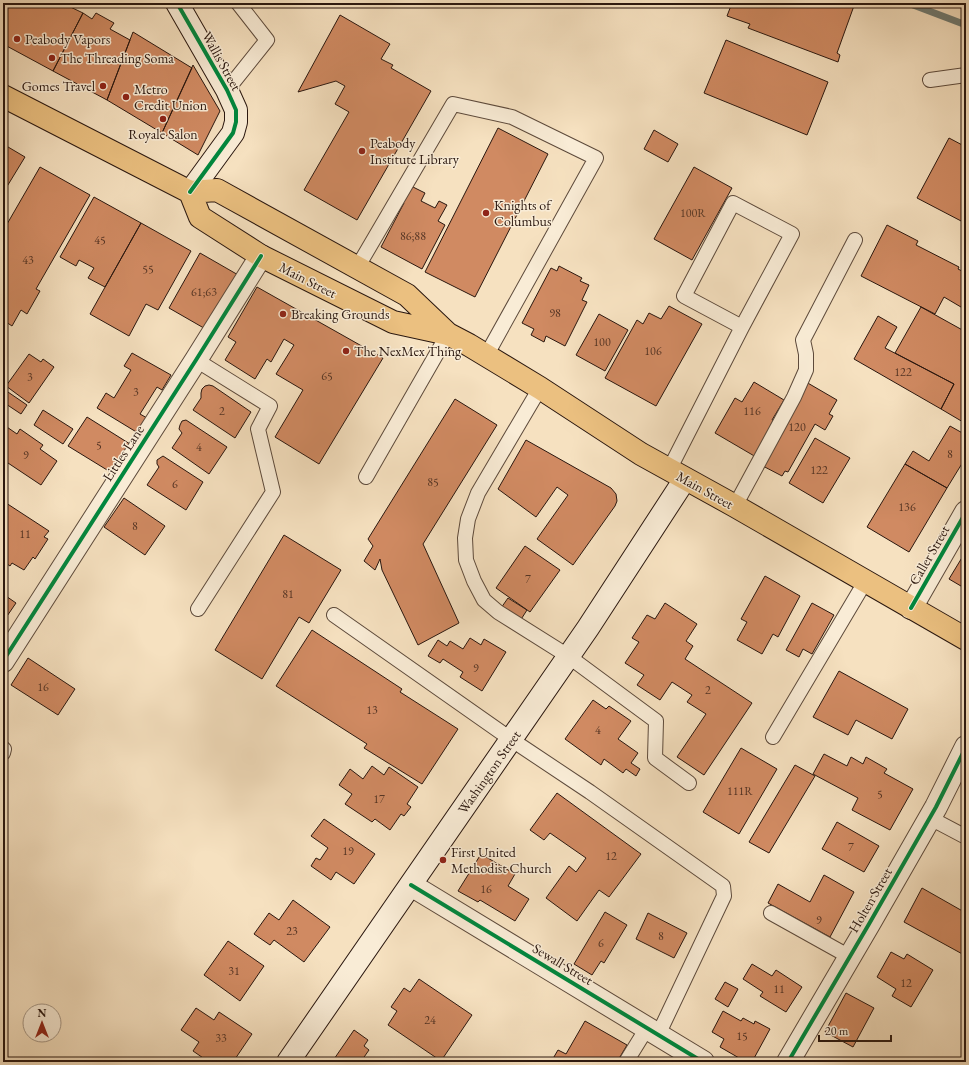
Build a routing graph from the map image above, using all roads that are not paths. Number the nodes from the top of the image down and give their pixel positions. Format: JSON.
{"nodes":[{"id":1,"x":177,"y":3,"type":"edge"},
{"id":2,"x":238,"y":3,"type":"edge"},
{"id":3,"x":966,"y":75,"type":"edge"},
{"id":4,"x":930,"y":80,"type":"dead end"},
{"id":5,"x":227,"y":90,"type":"junction"},
{"id":6,"x":3,"y":96,"type":"edge"},
{"id":7,"x":190,"y":192,"type":"junction"},
{"id":8,"x":855,"y":240,"type":"dead end"},
{"id":9,"x":261,"y":256,"type":"junction"},
{"id":10,"x":357,"y":268,"type":"junction"},
{"id":11,"x":742,"y":327,"type":"junction"},
{"id":12,"x":448,"y":334,"type":"junction"},
{"id":13,"x":486,"y":356,"type":"junction"},
{"id":14,"x":196,"y":360,"type":"junction"},
{"id":15,"x":540,"y":388,"type":"junction"},
{"id":16,"x":677,"y":474,"type":"junction"},
{"id":17,"x":366,"y":477,"type":"dead end"},
{"id":18,"x":735,"y":506,"type":"junction"},
{"id":19,"x":966,"y":512,"type":"edge"},
{"id":20,"x":865,"y":582,"type":"junction"},
{"id":21,"x":911,"y":608,"type":"junction"},
{"id":22,"x":198,"y":609,"type":"dead end"},
{"id":23,"x":334,"y":615,"type":"dead end"},
{"id":24,"x":966,"y":639,"type":"edge"},
{"id":25,"x":568,"y":656,"type":"junction"},
{"id":26,"x":3,"y":661,"type":"edge"},
{"id":27,"x":773,"y":737,"type":"dead end"},
{"id":28,"x":512,"y":740,"type":"junction"},
{"id":29,"x":966,"y":747,"type":"edge"},
{"id":30,"x":689,"y":784,"type":"dead end"},
{"id":31,"x":930,"y":818,"type":"junction"},
{"id":32,"x":966,"y":837,"type":"edge"},
{"id":33,"x":411,"y":885,"type":"junction"},
{"id":34,"x":771,"y":913,"type":"dead end"},
{"id":35,"x":850,"y":957,"type":"junction"},
{"id":36,"x":652,"y":1032,"type":"junction"},
{"id":37,"x":288,"y":1062,"type":"edge"},
{"id":38,"x":626,"y":1062,"type":"edge"},
{"id":39,"x":703,"y":1062,"type":"edge"},
{"id":40,"x":788,"y":1062,"type":"edge"}],
"edges":[{"from":1,"to":5,"type":"street","name":"Wallis Street"},
{"from":2,"to":5,"type":"lane"},
{"from":3,"to":4,"type":"lane"},
{"from":5,"to":7,"type":"street","name":"Wallis Street"},
{"from":6,"to":7,"type":"main road"},
{"from":7,"to":9,"type":"main road","name":"Main Street"},
{"from":7,"to":10,"type":"main road","name":"Main Street"},
{"from":8,"to":18,"type":"lane"},
{"from":9,"to":12,"type":"main road","name":"Main Street"},
{"from":9,"to":14,"type":"street","name":"Littles Lane"},
{"from":10,"to":12,"type":"main road","name":"Main Street"},
{"from":10,"to":13,"type":"lane"},
{"from":11,"to":11,"type":"lane"},
{"from":11,"to":16,"type":"lane"},
{"from":12,"to":13,"type":"main road","name":"Main Street"},
{"from":12,"to":17,"type":"lane"},
{"from":13,"to":15,"type":"main road","name":"Main Street"},
{"from":14,"to":22,"type":"lane"},
{"from":14,"to":26,"type":"street","name":"Littles Lane"},
{"from":15,"to":16,"type":"main road","name":"Main Street"},
{"from":15,"to":25,"type":"lane"},
{"from":16,"to":18,"type":"main road","name":"Main Street"},
{"from":16,"to":25,"type":"street","name":"Washington Street"},
{"from":18,"to":20,"type":"main road","name":"Main Street"},
{"from":19,"to":21,"type":"street","name":"Caller Street"},
{"from":20,"to":21,"type":"main road","name":"Main Street"},
{"from":20,"to":27,"type":"lane"},
{"from":21,"to":24,"type":"main road","name":"Main Street"},
{"from":23,"to":28,"type":"lane"},
{"from":25,"to":28,"type":"street","name":"Washington Street"},
{"from":25,"to":30,"type":"lane"},
{"from":28,"to":33,"type":"street","name":"Washington Street"},
{"from":28,"to":36,"type":"lane"},
{"from":29,"to":31,"type":"street","name":"Holten Street"},
{"from":31,"to":32,"type":"lane"},
{"from":31,"to":35,"type":"street","name":"Holten Street"},
{"from":33,"to":36,"type":"street","name":"Sewall Street"},
{"from":33,"to":37,"type":"street","name":"Washington Street"},
{"from":34,"to":35,"type":"lane"},
{"from":35,"to":40,"type":"street","name":"Holten Street"},
{"from":36,"to":38,"type":"lane"},
{"from":36,"to":39,"type":"street","name":"Sewall Street"}]}
